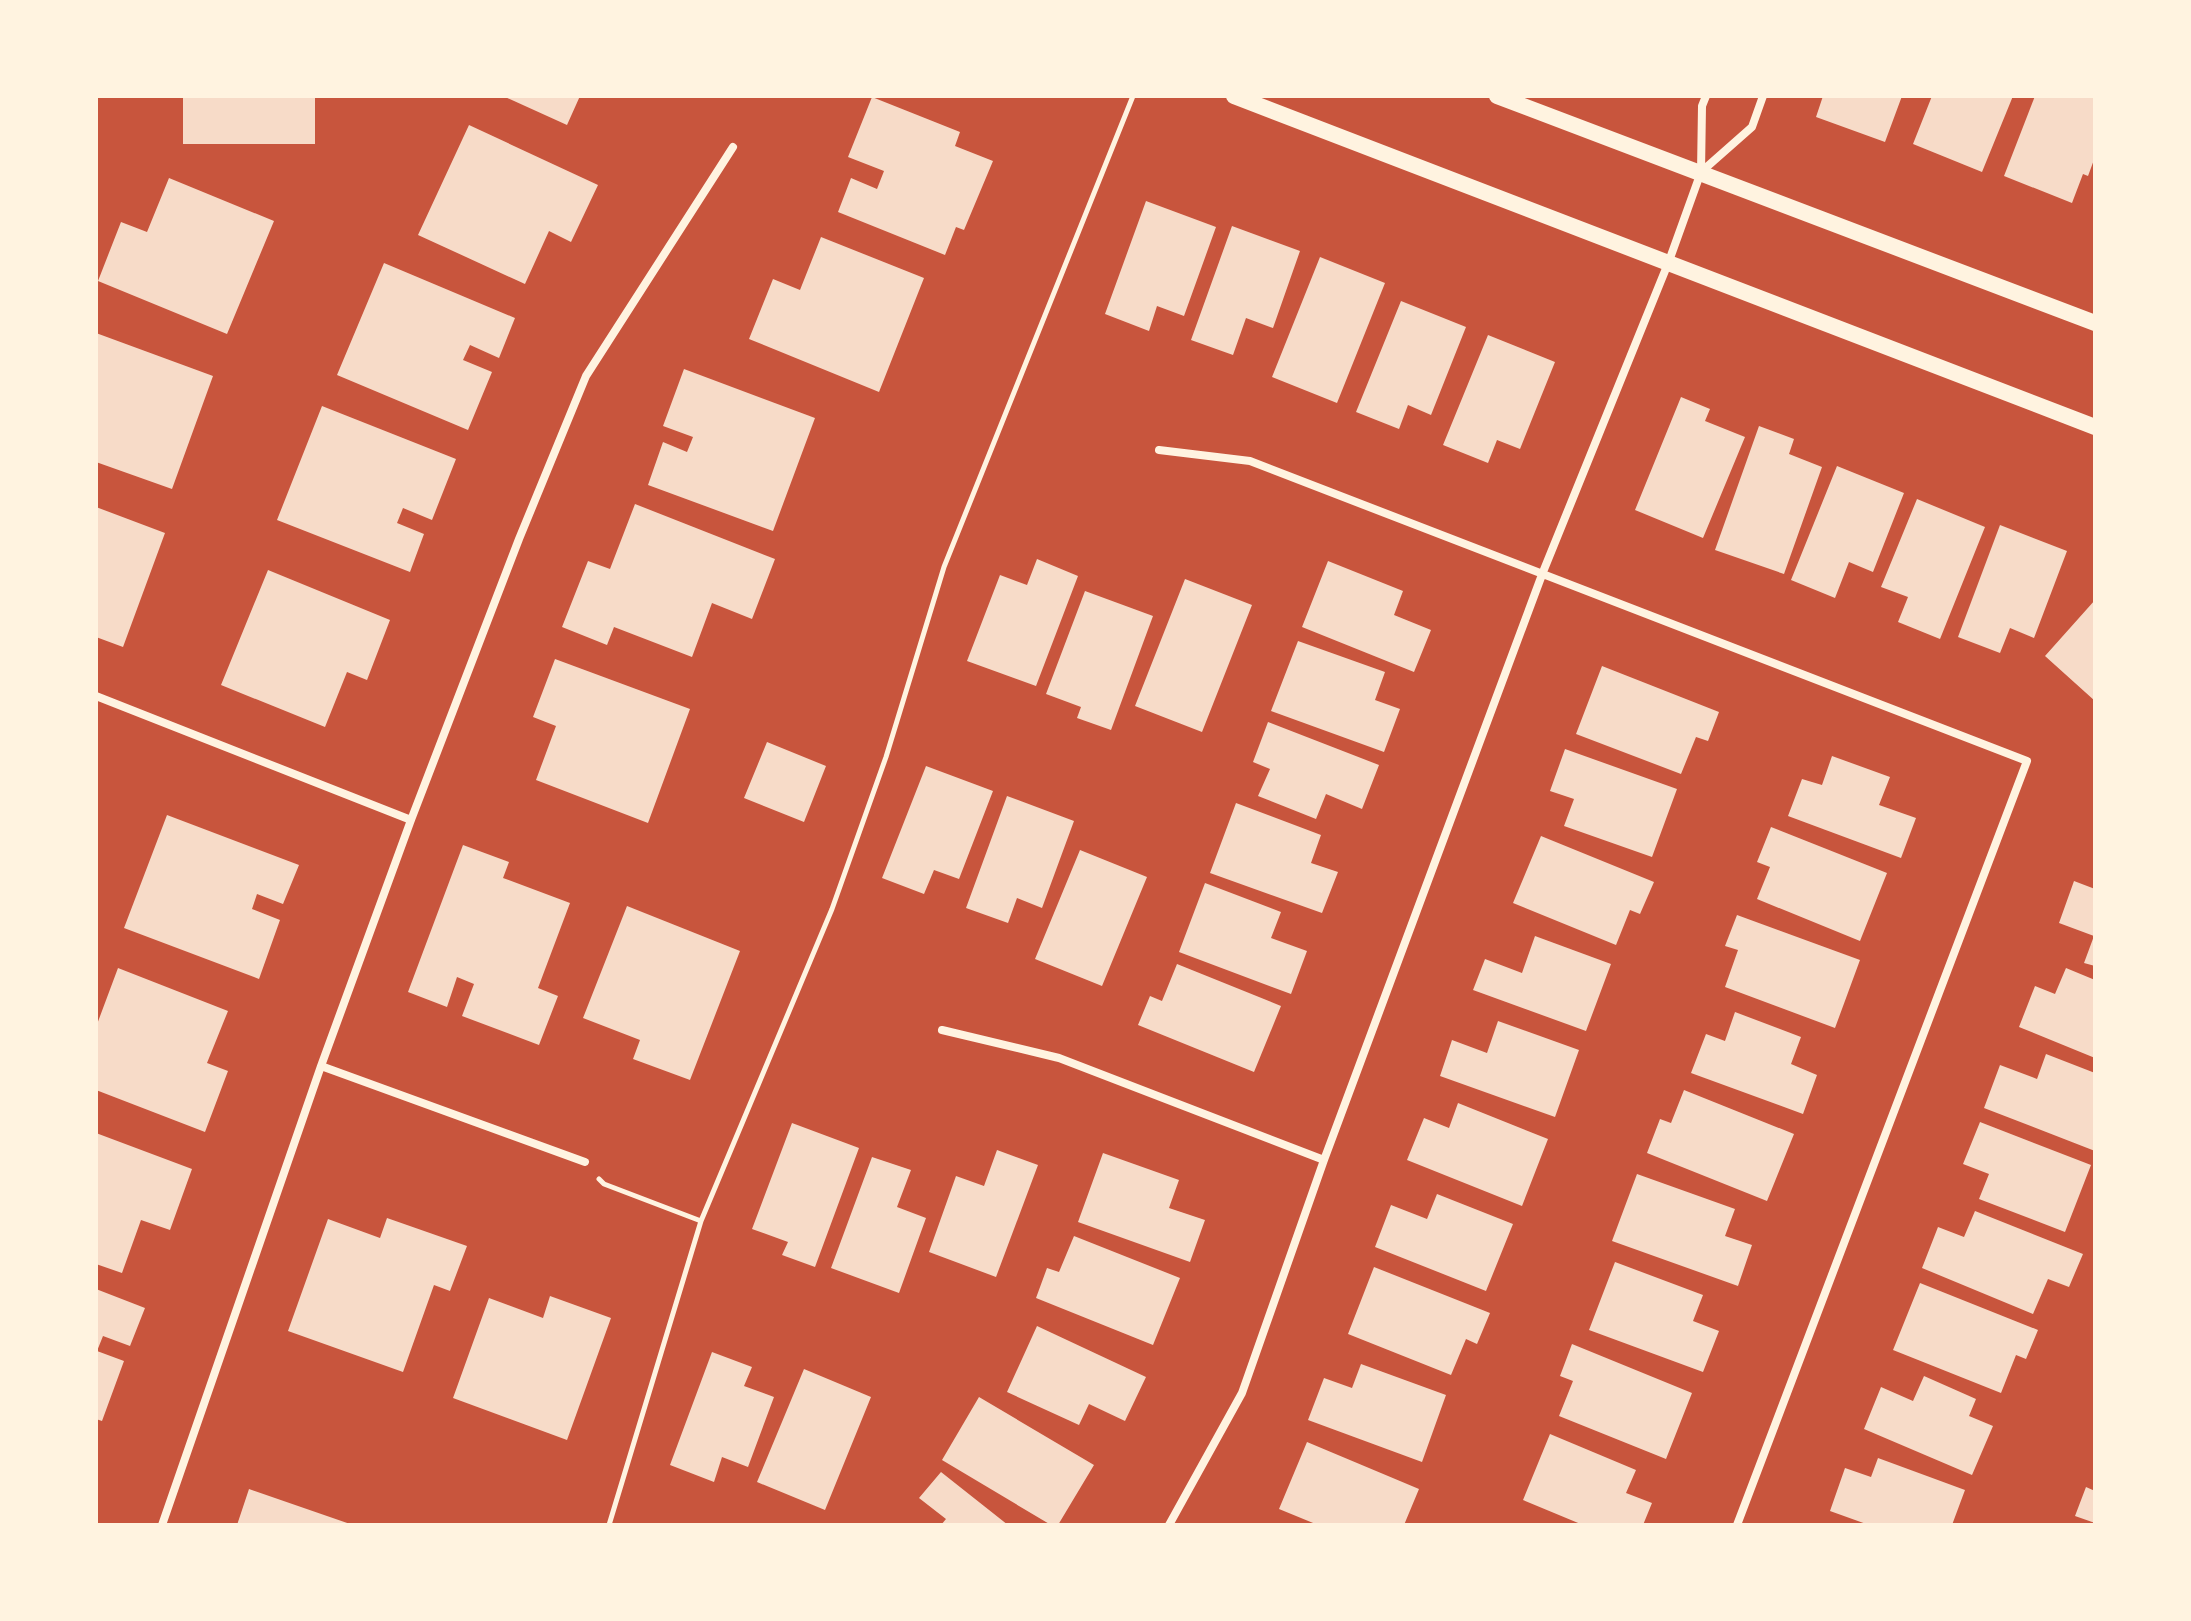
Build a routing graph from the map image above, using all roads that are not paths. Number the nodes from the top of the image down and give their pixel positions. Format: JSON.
{"nodes":[{"id":1,"x":1234,"y":96,"type":"edge"},
{"id":2,"x":1497,"y":96,"type":"edge"},
{"id":3,"x":1706,"y":96,"type":"edge"},
{"id":4,"x":1763,"y":96,"type":"edge"},
{"id":5,"x":733,"y":147,"type":"dead end"},
{"id":6,"x":1701,"y":172,"type":"junction"},
{"id":7,"x":1669,"y":261,"type":"junction"},
{"id":8,"x":2095,"y":323,"type":"edge"},
{"id":9,"x":2095,"y":427,"type":"edge"},
{"id":10,"x":1159,"y":450,"type":"dead end"},
{"id":11,"x":1543,"y":572,"type":"junction"},
{"id":12,"x":96,"y":696,"type":"edge"},
{"id":13,"x":411,"y":820,"type":"junction"},
{"id":14,"x":942,"y":1030,"type":"dead end"},
{"id":15,"x":321,"y":1066,"type":"junction"},
{"id":16,"x":1324,"y":1160,"type":"junction"},
{"id":17,"x":585,"y":1162,"type":"road end"},
{"id":18,"x":162,"y":1525,"type":"edge"},
{"id":19,"x":1169,"y":1525,"type":"edge"},
{"id":20,"x":1737,"y":1525,"type":"edge"}],
"edges":[{"from":1,"to":7,"type":"main road"},
{"from":2,"to":6,"type":"main road"},
{"from":3,"to":6,"type":"street"},
{"from":4,"to":6,"type":"street"},
{"from":5,"to":13,"type":"street"},
{"from":6,"to":7,"type":"street"},
{"from":6,"to":8,"type":"main road"},
{"from":7,"to":9,"type":"main road"},
{"from":7,"to":11,"type":"street"},
{"from":10,"to":11,"type":"street"},
{"from":11,"to":16,"type":"street"},
{"from":11,"to":20,"type":"street"},
{"from":12,"to":13,"type":"street"},
{"from":13,"to":15,"type":"street"},
{"from":14,"to":16,"type":"street"},
{"from":15,"to":17,"type":"street"},
{"from":15,"to":18,"type":"street"},
{"from":16,"to":19,"type":"street"}]}
